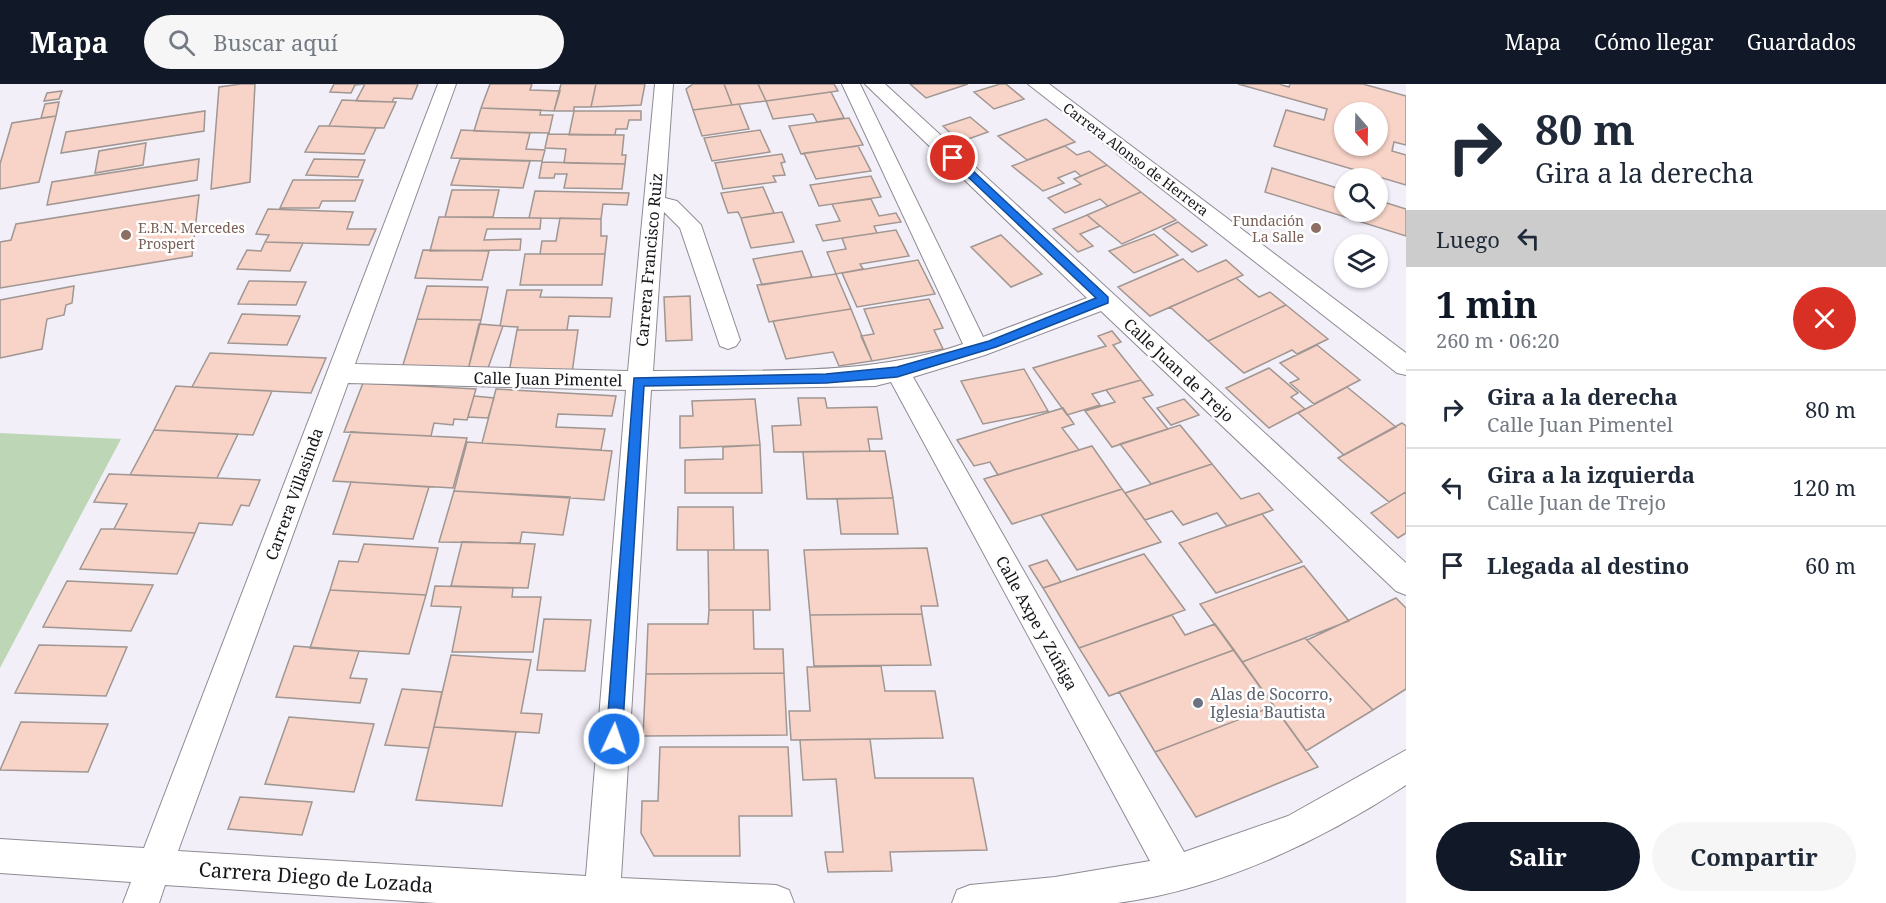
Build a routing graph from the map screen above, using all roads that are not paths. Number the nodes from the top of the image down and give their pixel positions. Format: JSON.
{"nodes":[{"id":1,"x":447,"y":84,"type":"edge"},
{"id":2,"x":664,"y":84,"type":"edge"},
{"id":3,"x":851,"y":84,"type":"edge"},
{"id":4,"x":874,"y":84,"type":"edge"},
{"id":5,"x":1037,"y":84,"type":"edge"},
{"id":6,"x":653,"y":203,"type":"junction"},
{"id":7,"x":1104,"y":300,"type":"junction"},
{"id":8,"x":728,"y":339,"type":"dead end"},
{"id":9,"x":977,"y":350,"type":"junction"},
{"id":10,"x":1406,"y":366,"type":"edge"},
{"id":11,"x":897,"y":372,"type":"junction"},
{"id":12,"x":339,"y":373,"type":"junction"},
{"id":13,"x":639,"y":381,"type":"junction"},
{"id":14,"x":1406,"y":582,"type":"edge"},
{"id":15,"x":1406,"y":766,"type":"edge"},
{"id":16,"x":0,"y":856,"type":"edge"},
{"id":17,"x":156,"y":866,"type":"junction"},
{"id":18,"x":1176,"y":873,"type":"junction"},
{"id":19,"x":602,"y":899,"type":"edge"},
{"id":20,"x":141,"y":903,"type":"edge"},
{"id":21,"x":776,"y":903,"type":"edge"},
{"id":22,"x":970,"y":903,"type":"edge"}],
"edges":[{"from":1,"to":12,"type":"street","name":"Carrera Villasinda"},
{"from":2,"to":6,"type":"street","name":"Carrera Francisco Ruiz"},
{"from":3,"to":9,"type":"street"},
{"from":4,"to":7,"type":"street","name":"Calle Juan de Trejo"},
{"from":5,"to":10,"type":"street","name":"Carrera Alonso de Herrera"},
{"from":6,"to":8,"type":"street"},
{"from":6,"to":13,"type":"street","name":"Carrera Francisco Ruiz"},
{"from":7,"to":9,"type":"street","name":"Calle Juan Pimentel"},
{"from":7,"to":14,"type":"street","name":"Calle Juan de Trejo"},
{"from":9,"to":11,"type":"street","name":"Calle Juan Pimentel"},
{"from":11,"to":13,"type":"street","name":"Calle Juan Pimentel"},
{"from":11,"to":18,"type":"street","name":"Calle Axpe y Zúñiga"},
{"from":12,"to":13,"type":"street","name":"Calle Juan Pimentel"},
{"from":12,"to":17,"type":"street","name":"Carrera Villasinda"},
{"from":13,"to":19,"type":"street","name":"Carrera Francisco Ruiz"},
{"from":15,"to":18,"type":"street"},
{"from":16,"to":17,"type":"street","name":"Carrera Diego de Lozada"},
{"from":17,"to":19,"type":"street","name":"Carrera Diego de Lozada"},
{"from":17,"to":20,"type":"street","name":"Carrera Villasinda"},
{"from":18,"to":22,"type":"street"},
{"from":19,"to":21,"type":"street","name":"Carrera Diego de Lozada"}]}
